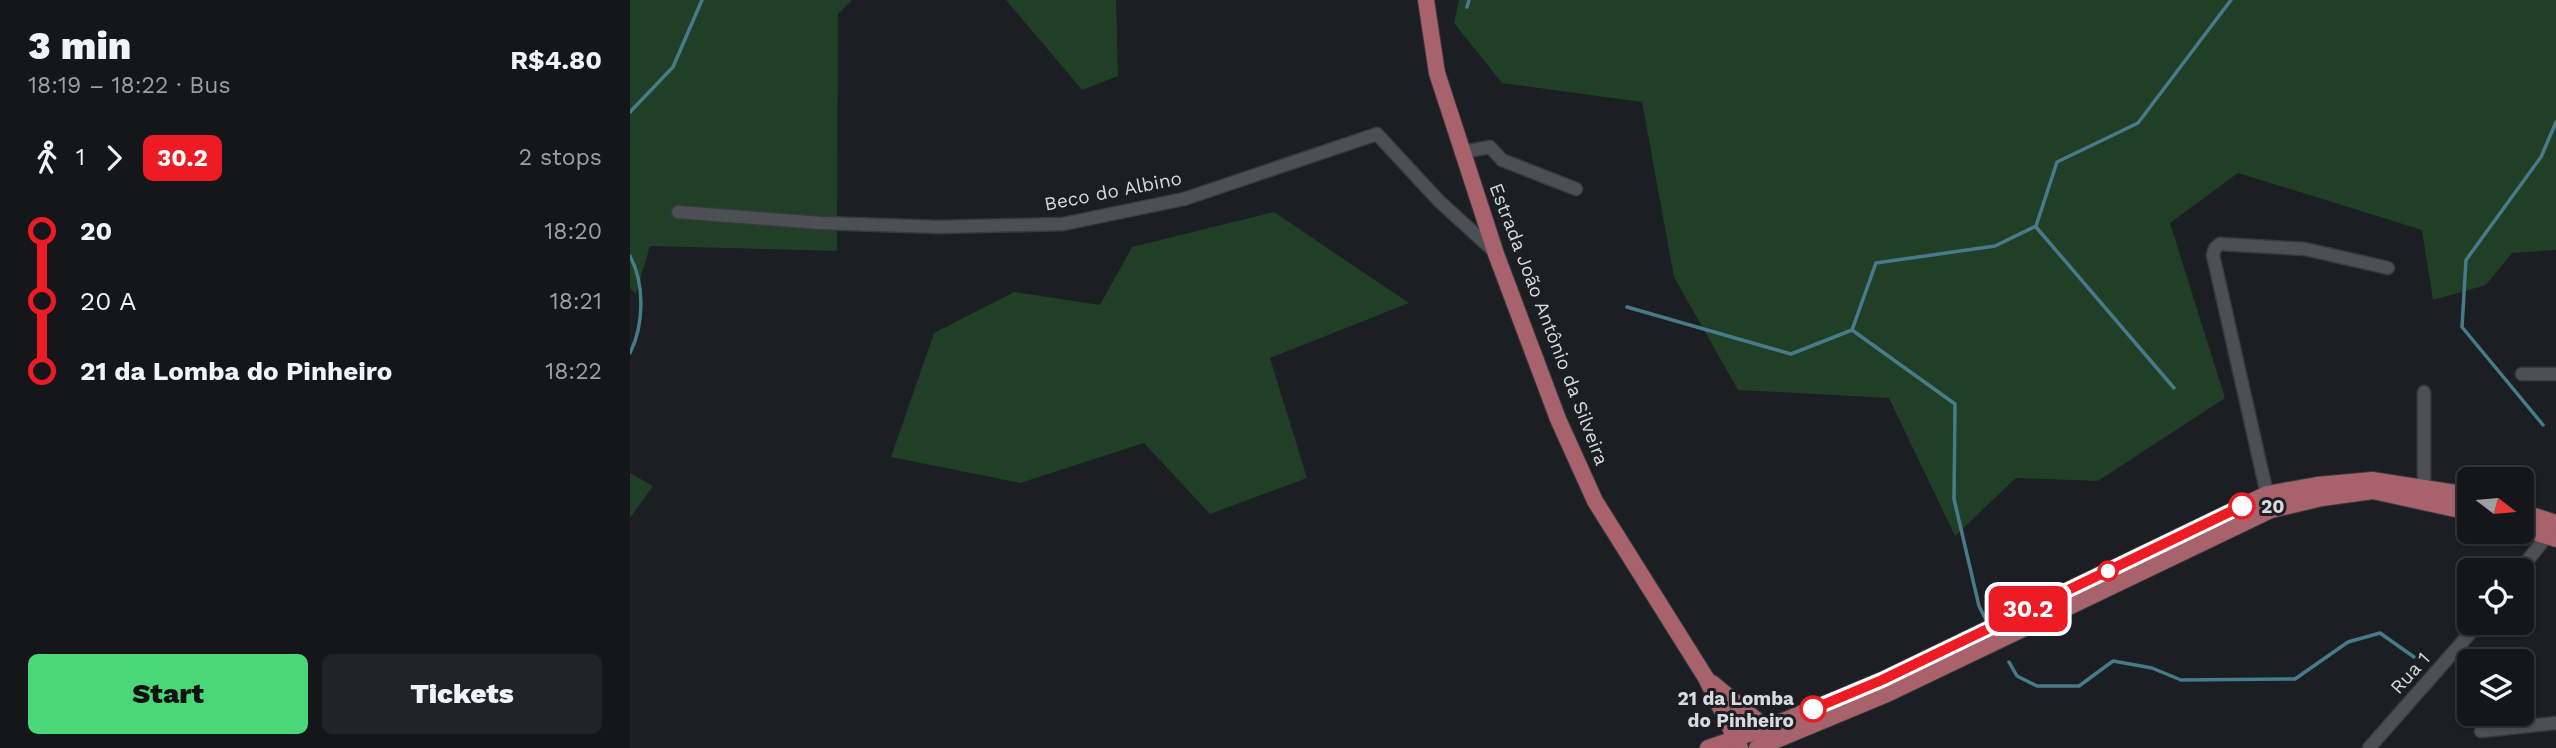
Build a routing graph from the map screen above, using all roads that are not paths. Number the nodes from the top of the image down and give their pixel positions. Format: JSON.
{"nodes":[{"id":1,"x":1426,"y":0,"type":"edge"},
{"id":2,"x":1462,"y":152,"type":"junction"},
{"id":3,"x":1576,"y":189,"type":"dead end"},
{"id":4,"x":678,"y":212,"type":"dead end"},
{"id":5,"x":1496,"y":254,"type":"junction"},
{"id":6,"x":2388,"y":268,"type":"dead end"},
{"id":7,"x":2522,"y":374,"type":"dead end"},
{"id":8,"x":2556,"y":374,"type":"edge"},
{"id":9,"x":2424,"y":392,"type":"dead end"},
{"id":10,"x":2424,"y":486,"type":"junction"},
{"id":11,"x":2457,"y":493,"type":"edge"},
{"id":12,"x":2267,"y":494,"type":"junction"},
{"id":13,"x":2457,"y":509,"type":"edge"},
{"id":14,"x":2534,"y":520,"type":"edge"},
{"id":15,"x":2534,"y":530,"type":"edge"},
{"id":16,"x":2553,"y":533,"type":"edge"},
{"id":17,"x":2531,"y":558,"type":"edge"},
{"id":18,"x":2468,"y":635,"type":"edge"},
{"id":19,"x":1706,"y":678,"type":"junction"},
{"id":20,"x":2556,"y":723,"type":"edge"},
{"id":21,"x":1766,"y":728,"type":"junction"},
{"id":22,"x":2481,"y":731,"type":"dead end"},
{"id":23,"x":1738,"y":743,"type":"edge"},
{"id":24,"x":1708,"y":748,"type":"edge"},
{"id":25,"x":1755,"y":748,"type":"edge"},
{"id":26,"x":2369,"y":748,"type":"edge"}],
"edges":[{"from":1,"to":2,"type":"main road","name":"Estrada João Antônio da Silveira"},
{"from":2,"to":3,"type":"street"},
{"from":2,"to":5,"type":"main road","name":"Estrada João Antônio da Silveira"},
{"from":4,"to":5,"type":"street","name":"Beco do Albino"},
{"from":5,"to":19,"type":"main road","name":"Estrada João Antônio da Silveira"},
{"from":6,"to":12,"type":"street"},
{"from":7,"to":8,"type":"street"},
{"from":9,"to":10,"type":"street"},
{"from":10,"to":11,"type":"main road"},
{"from":10,"to":12,"type":"main road"},
{"from":12,"to":21,"type":"main road"},
{"from":13,"to":25,"type":"main road"},
{"from":14,"to":16,"type":"main road"},
{"from":15,"to":16,"type":"main road"},
{"from":16,"to":17,"type":"street"},
{"from":18,"to":26,"type":"street","name":"Rua 1"},
{"from":19,"to":21,"type":"main road","name":"Estrada João Antônio da Silveira"},
{"from":19,"to":23,"type":"main road","name":"Estrada João Antônio da Silveira"},
{"from":20,"to":22,"type":"street"},
{"from":21,"to":23,"type":"main road"},
{"from":21,"to":25,"type":"main road"},
{"from":23,"to":24,"type":"main road"}]}
